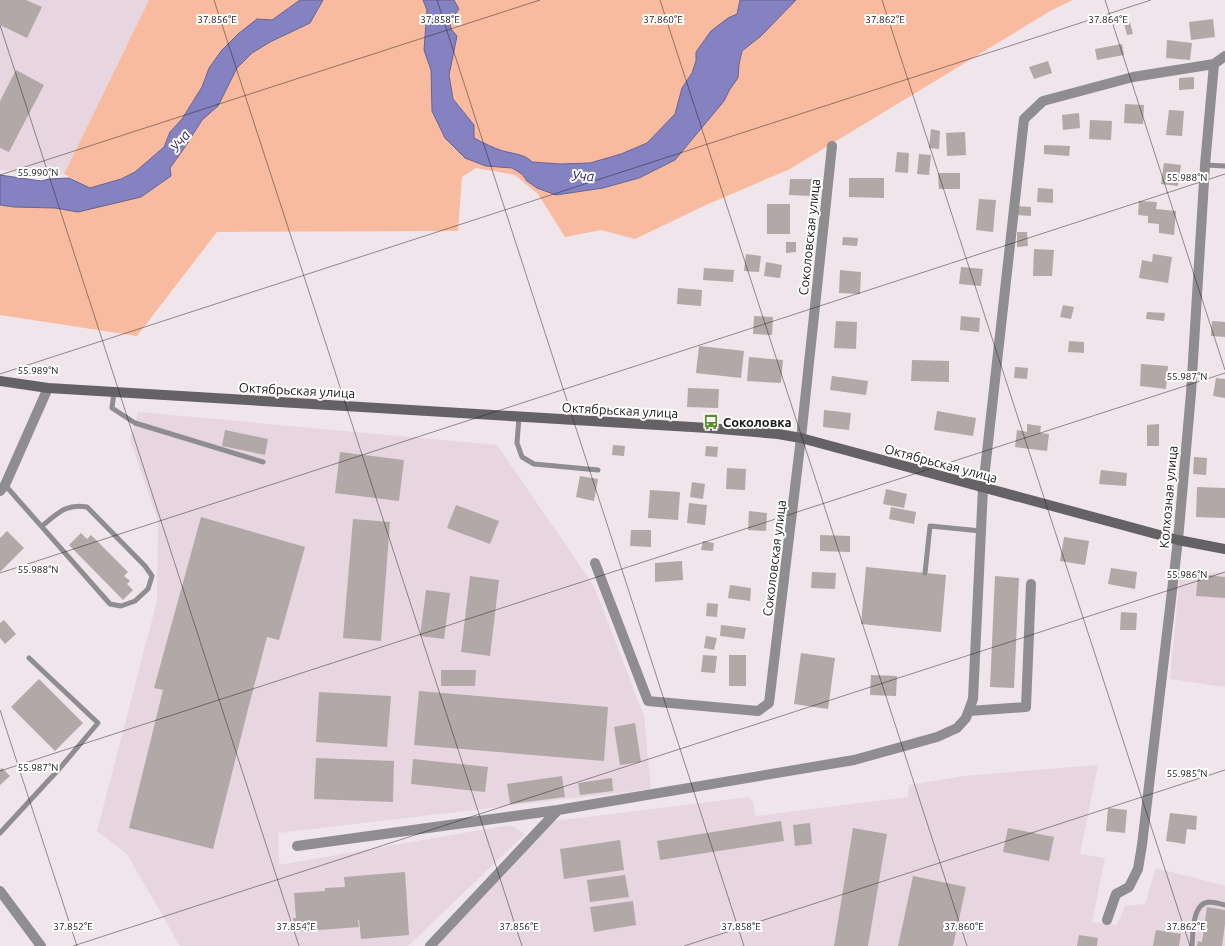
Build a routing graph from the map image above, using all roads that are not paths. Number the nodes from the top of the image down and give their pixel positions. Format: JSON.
{"nodes":[{"id":1,"x":1225,"y":56,"type":"edge"},
{"id":2,"x":1214,"y":64,"type":"junction"},
{"id":3,"x":832,"y":146,"type":"dead end"},
{"id":4,"x":1204,"y":165,"type":"junction"},
{"id":5,"x":1225,"y":166,"type":"edge"},
{"id":6,"x":0,"y":381,"type":"edge"},
{"id":7,"x":48,"y":388,"type":"junction"},
{"id":8,"x":114,"y":392,"type":"junction"},
{"id":9,"x":519,"y":416,"type":"junction"},
{"id":10,"x":801,"y":438,"type":"junction"},
{"id":11,"x":263,"y":462,"type":"dead end"},
{"id":12,"x":598,"y":470,"type":"dead end"},
{"id":13,"x":3,"y":488,"type":"edge"},
{"id":14,"x":983,"y":488,"type":"junction"},
{"id":15,"x":42,"y":526,"type":"junction"},
{"id":16,"x":981,"y":531,"type":"junction"},
{"id":17,"x":1178,"y":540,"type":"junction"},
{"id":18,"x":1225,"y":549,"type":"edge"},
{"id":19,"x":595,"y":563,"type":"dead end"},
{"id":20,"x":926,"y":573,"type":"dead end"},
{"id":21,"x":1032,"y":584,"type":"dead end"},
{"id":22,"x":29,"y":658,"type":"dead end"},
{"id":23,"x":969,"y":711,"type":"junction"},
{"id":24,"x":558,"y":810,"type":"junction"},
{"id":25,"x":0,"y":833,"type":"edge"},
{"id":26,"x":297,"y":846,"type":"dead end"},
{"id":27,"x":0,"y":892,"type":"edge"},
{"id":28,"x":1225,"y":905,"type":"edge"},
{"id":29,"x":1107,"y":920,"type":"dead end"},
{"id":30,"x":41,"y":946,"type":"edge"},
{"id":31,"x":430,"y":946,"type":"edge"},
{"id":32,"x":1192,"y":946,"type":"edge"}],
"edges":[{"from":1,"to":2,"type":"street"},
{"from":2,"to":4,"type":"street","name":"Колхозная улица"},
{"from":2,"to":14,"type":"street"},
{"from":3,"to":10,"type":"street","name":"Соколовская улица"},
{"from":4,"to":5,"type":"lane"},
{"from":4,"to":17,"type":"street","name":"Колхозная улица"},
{"from":6,"to":7,"type":"street","name":"Октябрьская улица"},
{"from":7,"to":8,"type":"street","name":"Октябрьская улица"},
{"from":7,"to":13,"type":"street"},
{"from":8,"to":9,"type":"street","name":"Октябрьская улица"},
{"from":8,"to":11,"type":"lane"},
{"from":9,"to":10,"type":"street","name":"Октябрьская улица"},
{"from":9,"to":12,"type":"lane"},
{"from":10,"to":14,"type":"street","name":"Октябрьская улица"},
{"from":10,"to":19,"type":"street","name":"Соколовская улица"},
{"from":13,"to":15,"type":"lane"},
{"from":14,"to":16,"type":"street"},
{"from":14,"to":17,"type":"street","name":"Октябрьская улица"},
{"from":15,"to":15,"type":"lane"},
{"from":16,"to":20,"type":"lane"},
{"from":16,"to":23,"type":"street"},
{"from":17,"to":18,"type":"street","name":"Октябрьская улица"},
{"from":17,"to":29,"type":"street","name":"Колхозная улица"},
{"from":21,"to":23,"type":"street"},
{"from":22,"to":25,"type":"lane"},
{"from":23,"to":24,"type":"street"},
{"from":24,"to":26,"type":"street"},
{"from":24,"to":31,"type":"street"},
{"from":27,"to":30,"type":"street"},
{"from":28,"to":32,"type":"lane"}]}
